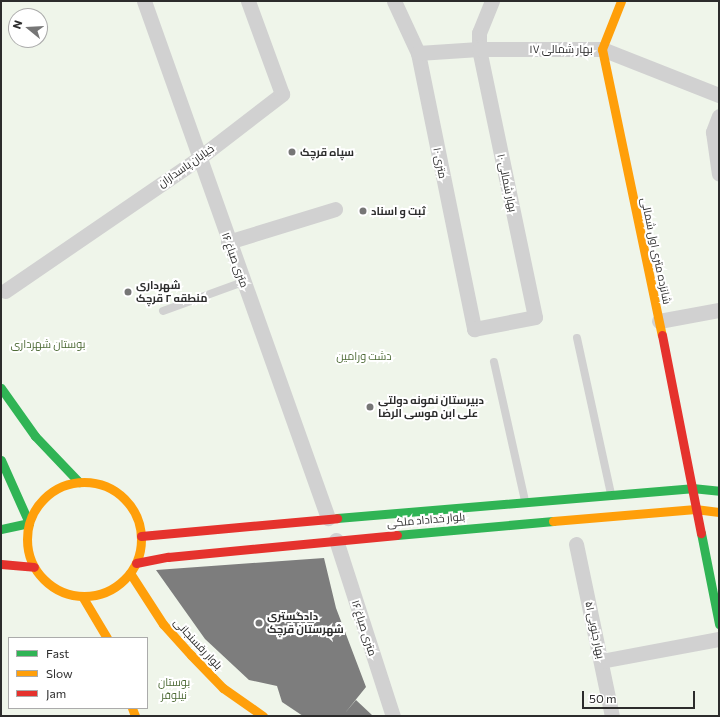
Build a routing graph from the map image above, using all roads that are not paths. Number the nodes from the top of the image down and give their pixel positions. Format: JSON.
{"nodes":[{"id":1,"x":144,"y":1,"type":"edge"},
{"id":2,"x":248,"y":1,"type":"edge"},
{"id":3,"x":394,"y":1,"type":"edge"},
{"id":4,"x":492,"y":1,"type":"edge"},
{"id":5,"x":621,"y":1,"type":"edge"},
{"id":6,"x":479,"y":49,"type":"junction"},
{"id":7,"x":602,"y":49,"type":"junction"},
{"id":8,"x":418,"y":53,"type":"junction"},
{"id":9,"x":719,"y":95,"type":"edge"},
{"id":10,"x":719,"y":116,"type":"edge"},
{"id":11,"x":199,"y":158,"type":"junction"},
{"id":12,"x":719,"y":174,"type":"edge"},
{"id":13,"x":335,"y":209,"type":"dead end"},
{"id":14,"x":228,"y":242,"type":"junction"},
{"id":15,"x":243,"y":282,"type":"junction"},
{"id":16,"x":2,"y":292,"type":"edge"},
{"id":17,"x":719,"y":310,"type":"edge"},
{"id":18,"x":163,"y":311,"type":"dead end"},
{"id":19,"x":659,"y":321,"type":"junction"},
{"id":20,"x":474,"y":329,"type":"joint"},
{"id":21,"x":577,"y":338,"type":"dead end"},
{"id":22,"x":494,"y":362,"type":"dead end"},
{"id":23,"x":1,"y":388,"type":"edge"},
{"id":24,"x":1,"y":460,"type":"edge"},
{"id":25,"x":79,"y":482,"type":"junction"},
{"id":26,"x":692,"y":488,"type":"junction"},
{"id":27,"x":719,"y":491,"type":"edge"},
{"id":28,"x":611,"y":494,"type":"junction"},
{"id":29,"x":524,"y":501,"type":"junction"},
{"id":30,"x":696,"y":509,"type":"junction"},
{"id":31,"x":719,"y":512,"type":"edge"},
{"id":32,"x":328,"y":518,"type":"junction"},
{"id":33,"x":29,"y":523,"type":"junction"},
{"id":34,"x":1,"y":529,"type":"edge"},
{"id":35,"x":141,"y":536,"type":"junction"},
{"id":36,"x":336,"y":540,"type":"junction"},
{"id":37,"x":576,"y":544,"type":"dead end"},
{"id":38,"x":136,"y":563,"type":"junction"},
{"id":39,"x":1,"y":564,"type":"edge"},
{"id":40,"x":34,"y":567,"type":"junction"},
{"id":41,"x":130,"y":573,"type":"junction"},
{"id":42,"x":82,"y":596,"type":"junction"},
{"id":43,"x":719,"y":624,"type":"edge"},
{"id":44,"x":107,"y":637,"type":"edge"},
{"id":45,"x":719,"y":638,"type":"edge"},
{"id":46,"x":601,"y":661,"type":"junction"},
{"id":47,"x":263,"y":716,"type":"edge"},
{"id":48,"x":393,"y":716,"type":"edge"},
{"id":49,"x":612,"y":716,"type":"edge"}],
"edges":[{"from":1,"to":11,"type":"street","name":"۱۶ متری صباغ"},
{"from":2,"to":11,"type":"street","name":"خیابان پاسداران"},
{"from":3,"to":8,"type":"street","name":"۱۰ متری"},
{"from":4,"to":6,"type":"street","name":"بهار شمالی ۱۰"},
{"from":5,"to":7,"type":"street"},
{"from":6,"to":7,"type":"street","name":"بهار شمالی ۱۷"},
{"from":6,"to":8,"type":"street","name":"بهار شمالی ۱۷"},
{"from":6,"to":20,"type":"street","name":"بهار شمالی ۱۰"},
{"from":7,"to":9,"type":"street","name":"بهار شمالی ۱۷"},
{"from":7,"to":19,"type":"street","name":"شانزده متری اول شمالی"},
{"from":8,"to":20,"type":"street","name":"۱۰ متری"},
{"from":10,"to":12,"type":"street"},
{"from":11,"to":14,"type":"street","name":"۱۶ متری صباغ"},
{"from":11,"to":16,"type":"street","name":"خیابان پاسداران"},
{"from":13,"to":14,"type":"street"},
{"from":14,"to":15,"type":"street","name":"۱۶ متری صباغ"},
{"from":15,"to":18,"type":"lane"},
{"from":15,"to":32,"type":"street","name":"۱۶ متری صباغ"},
{"from":17,"to":19,"type":"street"},
{"from":19,"to":26,"type":"street","name":"شانزده متری اول شمالی"},
{"from":21,"to":28,"type":"lane"},
{"from":22,"to":29,"type":"lane"},
{"from":23,"to":25,"type":"street"},
{"from":24,"to":33,"type":"street"},
{"from":25,"to":33,"type":"street"},
{"from":25,"to":35,"type":"street"},
{"from":26,"to":27,"type":"street","name":"بلوار خداداد ملکی"},
{"from":26,"to":28,"type":"street","name":"بلوار خداداد ملکی"},
{"from":26,"to":30,"type":"street","name":"شانزده متری اول شمالی"},
{"from":28,"to":29,"type":"street","name":"بلوار خداداد ملکی"},
{"from":29,"to":32,"type":"street","name":"بلوار خداداد ملکی"},
{"from":30,"to":31,"type":"street","name":"بلوار خداداد ملکی"},
{"from":30,"to":36,"type":"street","name":"بلوار خداداد ملکی"},
{"from":30,"to":43,"type":"street","name":"شانزده متری اول شمالی"},
{"from":32,"to":35,"type":"street","name":"بلوار خداداد ملکی"},
{"from":33,"to":34,"type":"street"},
{"from":33,"to":40,"type":"street"},
{"from":35,"to":38,"type":"street"},
{"from":36,"to":38,"type":"street","name":"بلوار خداداد ملکی"},
{"from":36,"to":48,"type":"street","name":"۱۶ متری صباغ"},
{"from":37,"to":46,"type":"street","name":"بهار جنوبی ۵۱"},
{"from":38,"to":41,"type":"street"},
{"from":39,"to":40,"type":"street"},
{"from":40,"to":42,"type":"street"},
{"from":41,"to":42,"type":"street"},
{"from":41,"to":47,"type":"street","name":"بلوار رفسنجانی"},
{"from":42,"to":44,"type":"street"},
{"from":45,"to":46,"type":"street"},
{"from":46,"to":49,"type":"street","name":"بهار جنوبی ۵۱"}]}
